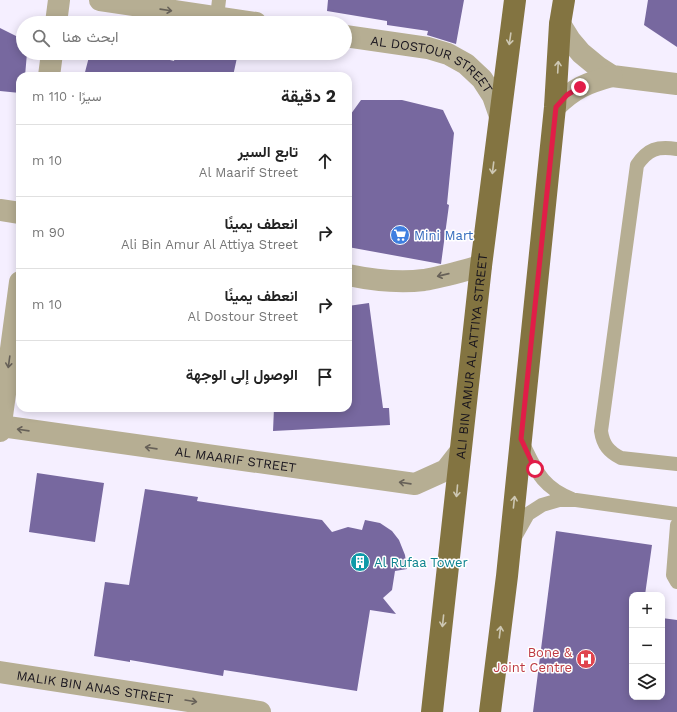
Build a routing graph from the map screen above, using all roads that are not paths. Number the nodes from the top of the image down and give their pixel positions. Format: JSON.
{"nodes":[{"id":1,"x":59,"y":0,"type":"edge"},
{"id":2,"x":100,"y":0,"type":"edge"},
{"id":3,"x":515,"y":0,"type":"edge"},
{"id":4,"x":564,"y":0,"type":"edge"},
{"id":5,"x":218,"y":9,"type":"edge"},
{"id":6,"x":57,"y":16,"type":"edge"},
{"id":7,"x":237,"y":16,"type":"edge"},
{"id":8,"x":560,"y":24,"type":"junction"},
{"id":9,"x":352,"y":37,"type":"edge"},
{"id":10,"x":51,"y":60,"type":"edge"},
{"id":11,"x":49,"y":72,"type":"edge"},
{"id":12,"x":612,"y":76,"type":"junction"},
{"id":13,"x":677,"y":84,"type":"edge"},
{"id":14,"x":556,"y":107,"type":"junction"},
{"id":15,"x":500,"y":116,"type":"junction"},
{"id":16,"x":677,"y":149,"type":"edge"},
{"id":17,"x":0,"y":210,"type":"edge"},
{"id":18,"x":16,"y":212,"type":"edge"},
{"id":19,"x":481,"y":266,"type":"junction"},
{"id":20,"x":352,"y":276,"type":"edge"},
{"id":21,"x":16,"y":311,"type":"edge"},
{"id":22,"x":0,"y":428,"type":"edge"},
{"id":23,"x":521,"y":439,"type":"junction"},
{"id":24,"x":460,"y":452,"type":"junction"},
{"id":25,"x":677,"y":464,"type":"edge"},
{"id":26,"x":576,"y":500,"type":"junction"},
{"id":27,"x":677,"y":514,"type":"edge"},
{"id":28,"x":677,"y":525,"type":"edge"},
{"id":29,"x":510,"y":547,"type":"junction"},
{"id":30,"x":677,"y":582,"type":"edge"},
{"id":31,"x":439,"y":660,"type":"junction"},
{"id":32,"x":0,"y":672,"type":"edge"},
{"id":33,"x":260,"y":712,"type":"edge"},
{"id":34,"x":432,"y":712,"type":"edge"},
{"id":35,"x":447,"y":712,"type":"edge"},
{"id":36,"x":490,"y":712,"type":"edge"}],
"edges":[{"from":1,"to":6,"type":"street"},
{"from":2,"to":5,"type":"street","one_way":true},
{"from":3,"to":15,"type":"main road","name":"ALI BIN AMUR AL ATTIYA STREET","one_way":true},
{"from":4,"to":8,"type":"main road"},
{"from":5,"to":7,"type":"street"},
{"from":8,"to":12,"type":"street"},
{"from":14,"to":8,"type":"main road","one_way":true},
{"from":9,"to":15,"type":"street","name":"AL DOSTOUR STREET"},
{"from":10,"to":11,"type":"street"},
{"from":12,"to":13,"type":"street"},
{"from":12,"to":14,"type":"street"},
{"from":14,"to":23,"type":"main road"},
{"from":15,"to":19,"type":"main road","name":"ALI BIN AMUR AL ATTIYA STREET","one_way":true},
{"from":16,"to":25,"type":"lane"},
{"from":17,"to":18,"type":"street"},
{"from":19,"to":20,"type":"street","one_way":true},
{"from":19,"to":24,"type":"main road","name":"ALI BIN AMUR AL ATTIYA STREET"},
{"from":21,"to":22,"type":"street","one_way":true},
{"from":24,"to":22,"type":"street","name":"AL MAARIF STREET","one_way":true},
{"from":23,"to":26,"type":"lane"},
{"from":29,"to":23,"type":"main road","one_way":true},
{"from":24,"to":31,"type":"main road","name":"ALI BIN AMUR AL ATTIYA STREET","one_way":true},
{"from":26,"to":27,"type":"lane"},
{"from":26,"to":29,"type":"lane"},
{"from":28,"to":30,"type":"lane"},
{"from":36,"to":29,"type":"main road","one_way":true},
{"from":31,"to":34,"type":"main road","name":"ALI BIN AMUR AL ATTIYA STREET"},
{"from":31,"to":35,"type":"main road"},
{"from":32,"to":33,"type":"street","name":"MALIK BIN ANAS STREET","one_way":true}]}
